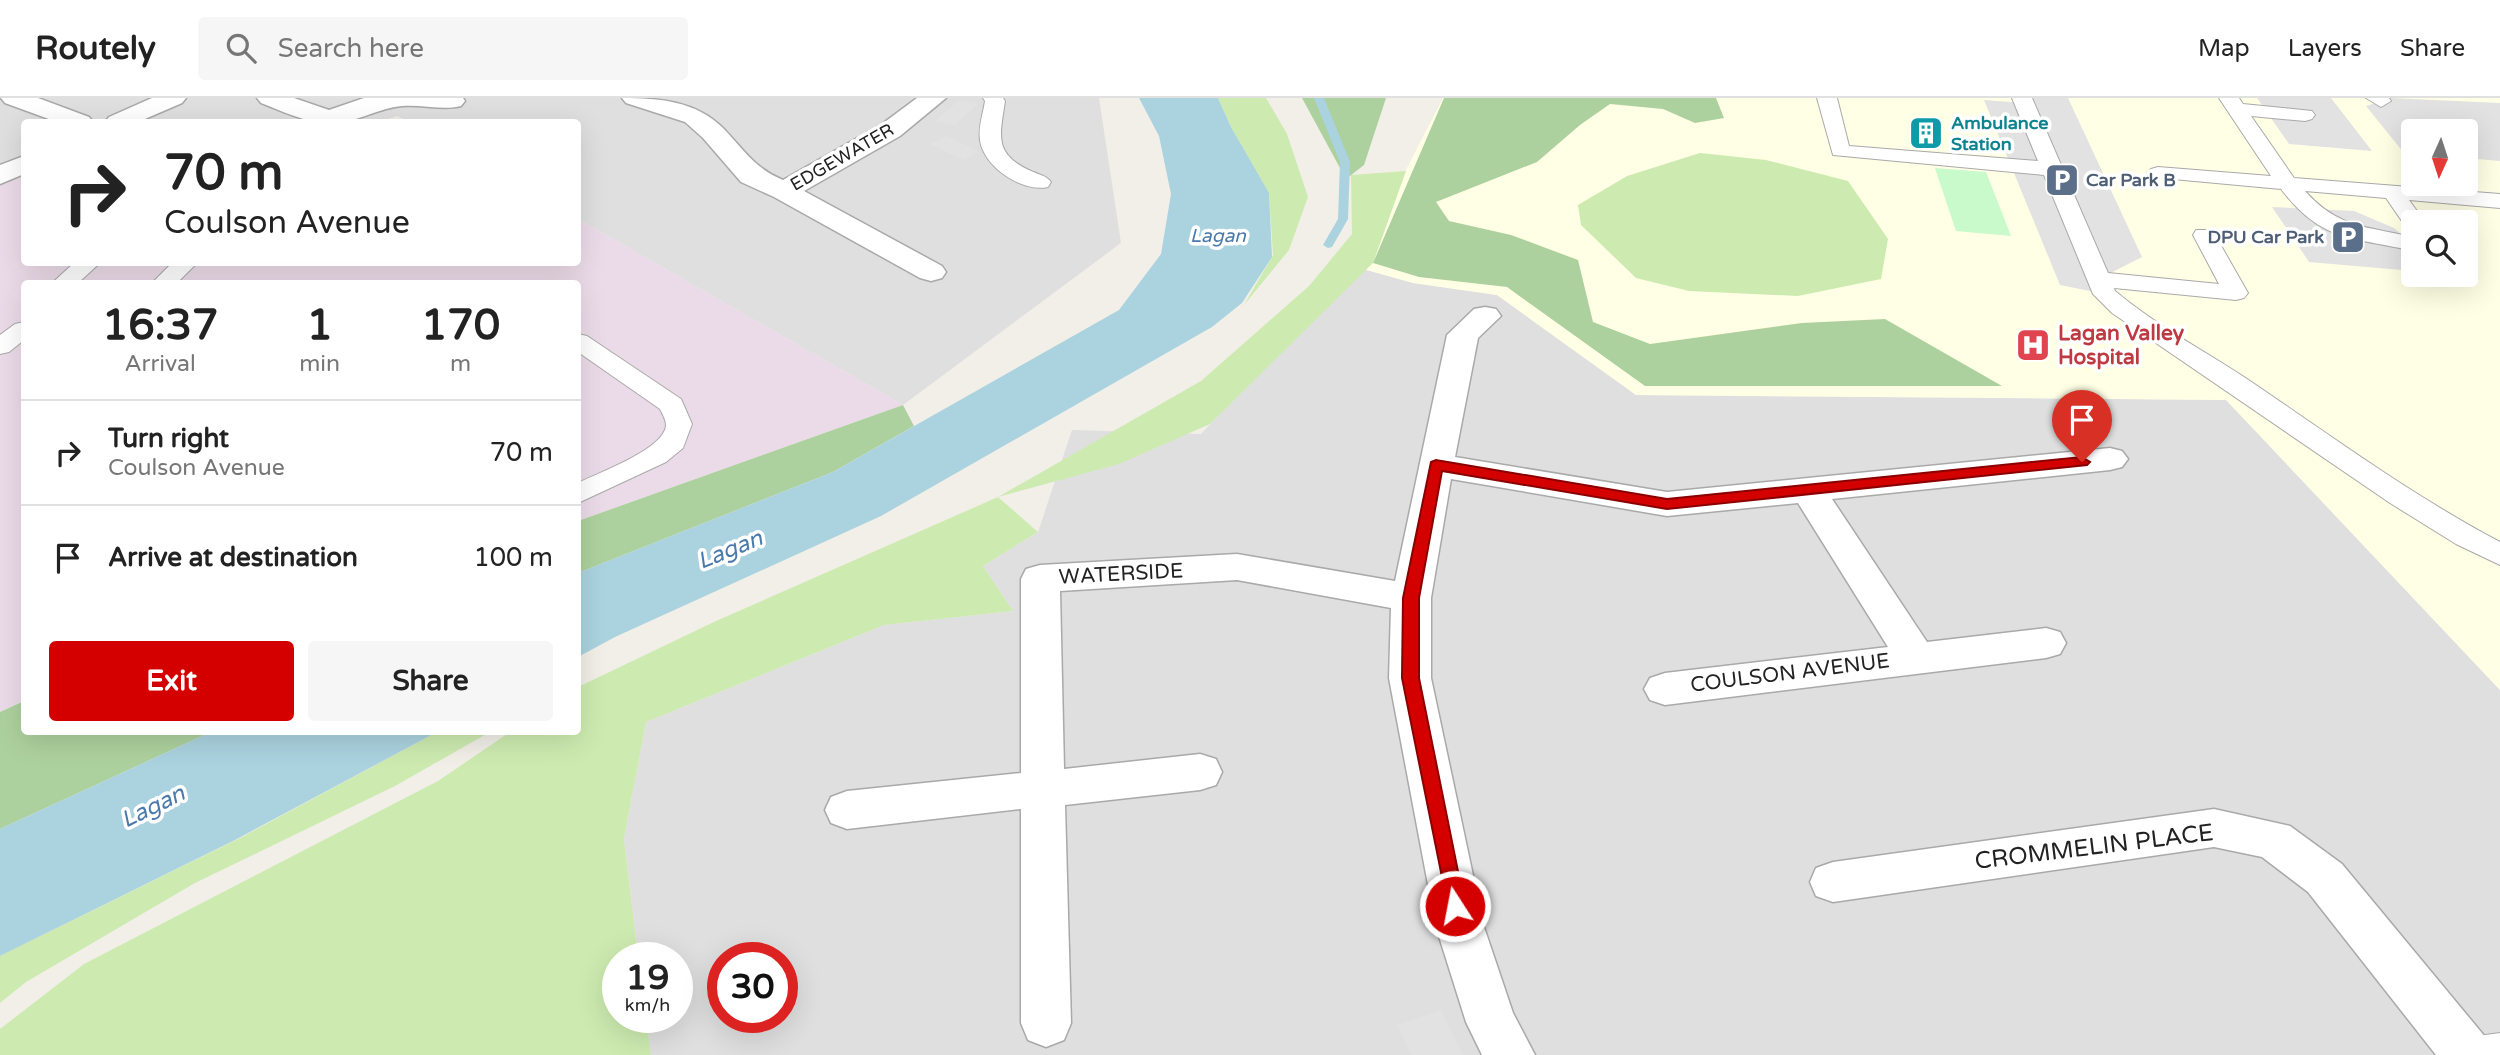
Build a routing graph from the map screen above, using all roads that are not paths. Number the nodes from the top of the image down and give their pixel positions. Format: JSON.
{"nodes":[{"id":1,"x":13,"y":98,"type":"edge"},
{"id":2,"x":173,"y":98,"type":"edge"},
{"id":3,"x":270,"y":98,"type":"edge"},
{"id":4,"x":635,"y":98,"type":"edge"},
{"id":5,"x":933,"y":98,"type":"edge"},
{"id":6,"x":993,"y":98,"type":"edge"},
{"id":7,"x":1826,"y":98,"type":"edge"},
{"id":8,"x":2022,"y":98,"type":"edge"},
{"id":9,"x":452,"y":101,"type":"dead end"},
{"id":10,"x":2233,"y":104,"type":"edge"},
{"id":11,"x":2305,"y":115,"type":"dead end"},
{"id":12,"x":72,"y":119,"type":"edge"},
{"id":13,"x":125,"y":119,"type":"edge"},
{"id":14,"x":21,"y":166,"type":"edge"},
{"id":15,"x":2053,"y":169,"type":"junction"},
{"id":16,"x":2158,"y":173,"type":"dead end"},
{"id":17,"x":0,"y":176,"type":"edge"},
{"id":18,"x":1040,"y":182,"type":"dead end"},
{"id":19,"x":2286,"y":182,"type":"junction"},
{"id":20,"x":784,"y":191,"type":"junction"},
{"id":21,"x":2392,"y":191,"type":"junction"},
{"id":22,"x":2500,"y":201,"type":"edge"},
{"id":23,"x":2401,"y":213,"type":"edge"},
{"id":24,"x":2401,"y":231,"type":"edge"},
{"id":25,"x":2204,"y":235,"type":"dead end"},
{"id":26,"x":85,"y":266,"type":"edge"},
{"id":27,"x":182,"y":266,"type":"edge"},
{"id":28,"x":931,"y":272,"type":"dead end"},
{"id":29,"x":2098,"y":279,"type":"junction"},
{"id":30,"x":67,"y":280,"type":"edge"},
{"id":31,"x":167,"y":280,"type":"edge"},
{"id":32,"x":21,"y":316,"type":"edge"},
{"id":33,"x":1485,"y":316,"type":"dead end"},
{"id":34,"x":11,"y":331,"type":"edge"},
{"id":35,"x":581,"y":343,"type":"edge"},
{"id":36,"x":2110,"y":459,"type":"dead end"},
{"id":37,"x":1436,"y":465,"type":"junction"},
{"id":38,"x":1808,"y":490,"type":"junction"},
{"id":39,"x":581,"y":493,"type":"edge"},
{"id":40,"x":2500,"y":555,"type":"edge"},
{"id":41,"x":1411,"y":598,"type":"junction"},
{"id":42,"x":2046,"y":643,"type":"dead end"},
{"id":43,"x":1916,"y":658,"type":"junction"},
{"id":44,"x":1665,"y":688,"type":"dead end"},
{"id":45,"x":1200,"y":772,"type":"dead end"},
{"id":46,"x":1043,"y":789,"type":"junction"},
{"id":47,"x":847,"y":810,"type":"dead end"},
{"id":48,"x":1833,"y":882,"type":"dead end"},
{"id":49,"x":1046,"y":1023,"type":"dead end"},
{"id":50,"x":2500,"y":1052,"type":"edge"},
{"id":51,"x":1509,"y":1055,"type":"edge"},
{"id":52,"x":2468,"y":1055,"type":"edge"},
{"id":53,"x":2478,"y":1055,"type":"edge"}],
"edges":[{"from":1,"to":12,"type":"street"},
{"from":2,"to":13,"type":"street"},
{"from":3,"to":9,"type":"street"},
{"from":4,"to":20,"type":"street","name":"EDGEWATER"},
{"from":5,"to":20,"type":"street","name":"EDGEWATER"},
{"from":6,"to":18,"type":"lane"},
{"from":7,"to":15,"type":"lane"},
{"from":8,"to":15,"type":"lane"},
{"from":10,"to":11,"type":"lane"},
{"from":10,"to":19,"type":"lane"},
{"from":14,"to":17,"type":"street"},
{"from":15,"to":29,"type":"lane"},
{"from":16,"to":19,"type":"lane"},
{"from":19,"to":21,"type":"lane"},
{"from":19,"to":24,"type":"lane"},
{"from":20,"to":28,"type":"street","name":"EDGEWATER"},
{"from":21,"to":22,"type":"lane"},
{"from":21,"to":23,"type":"lane"},
{"from":25,"to":29,"type":"lane"},
{"from":26,"to":30,"type":"lane"},
{"from":27,"to":31,"type":"lane"},
{"from":29,"to":40,"type":"lane"},
{"from":32,"to":34,"type":"lane"},
{"from":33,"to":37,"type":"street"},
{"from":35,"to":39,"type":"lane"},
{"from":36,"to":38,"type":"street"},
{"from":37,"to":38,"type":"street"},
{"from":37,"to":41,"type":"street"},
{"from":38,"to":43,"type":"street","name":"COULSON AVENUE"},
{"from":41,"to":46,"type":"street","name":"WATERSIDE"},
{"from":41,"to":51,"type":"street"},
{"from":42,"to":43,"type":"street","name":"COULSON AVENUE"},
{"from":43,"to":44,"type":"street","name":"COULSON AVENUE"},
{"from":45,"to":46,"type":"street"},
{"from":46,"to":47,"type":"street"},
{"from":46,"to":49,"type":"street","name":"WATERSIDE"},
{"from":48,"to":52,"type":"street","name":"CROMMELIN PLACE"},
{"from":50,"to":53,"type":"lane"}]}
